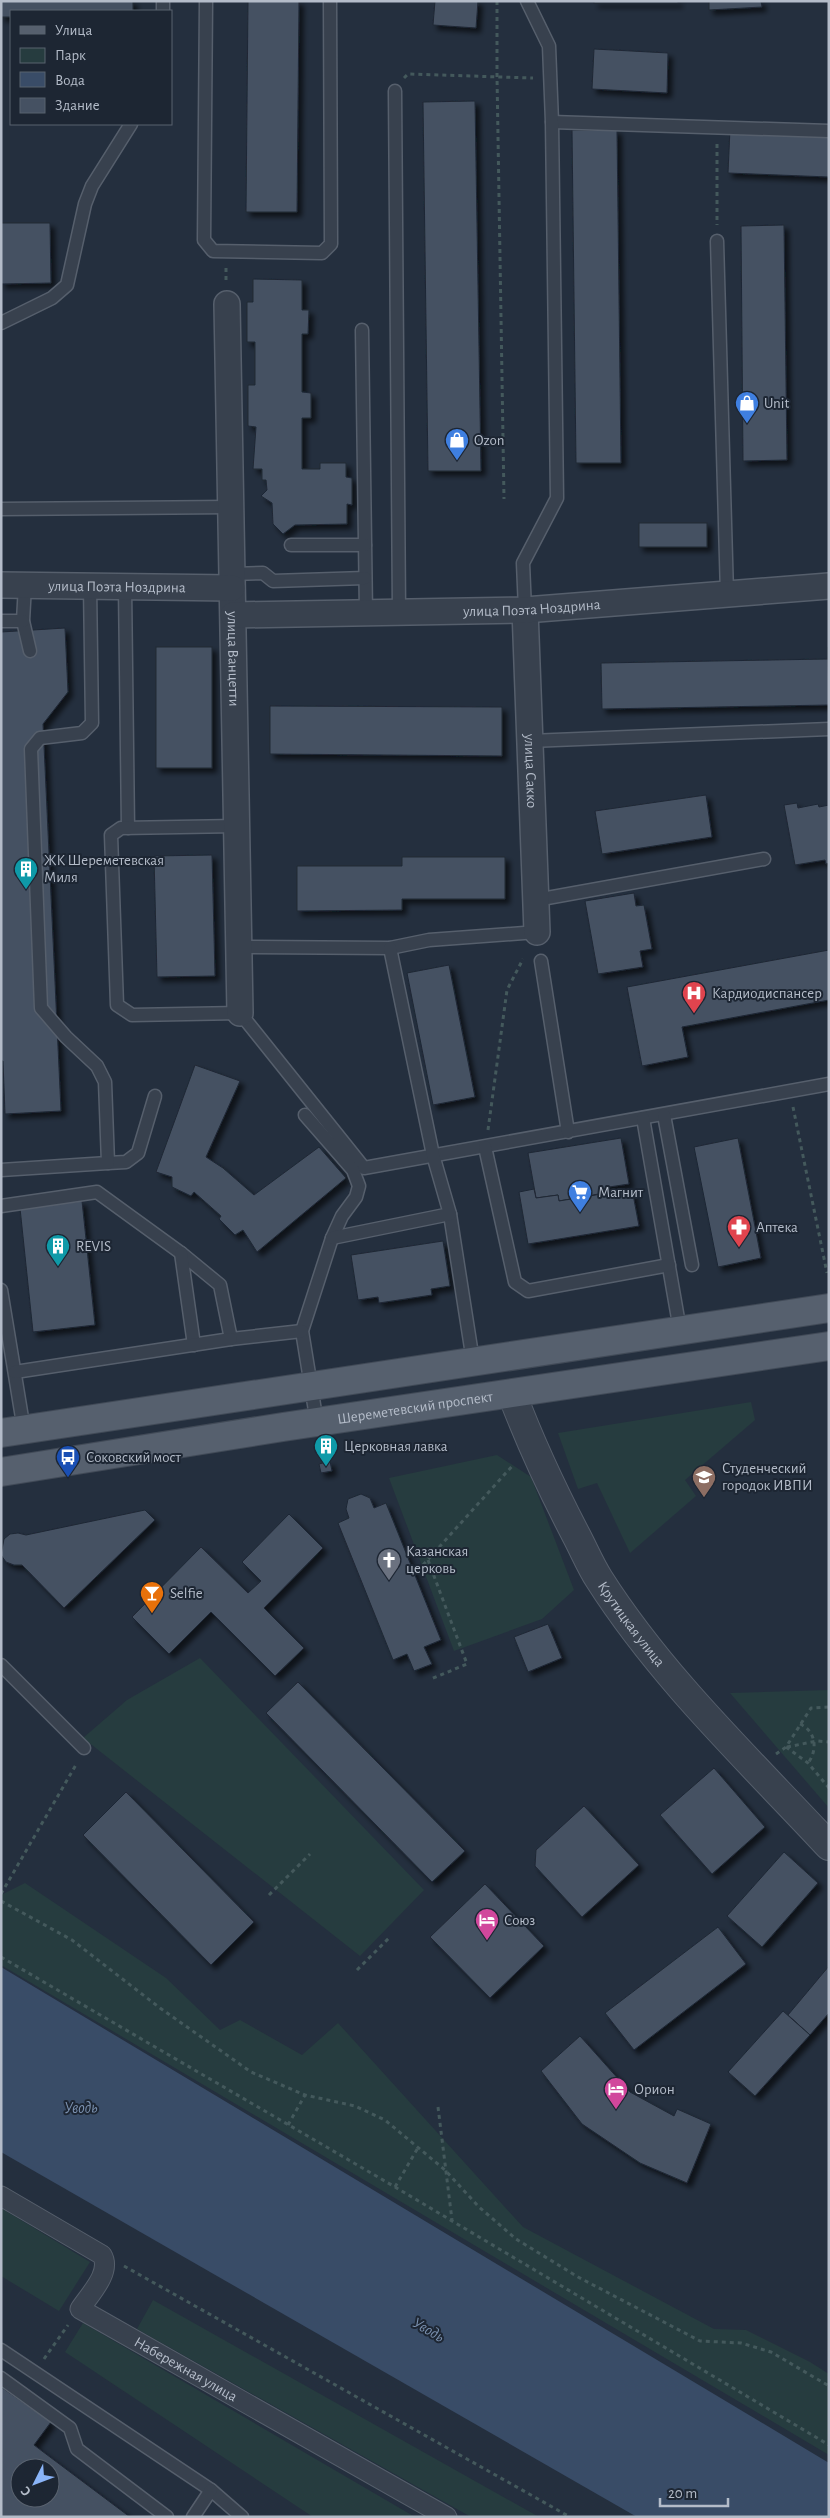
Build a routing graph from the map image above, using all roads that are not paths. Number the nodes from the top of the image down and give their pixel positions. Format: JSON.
{"nodes":[{"id":1,"x":206,"y":1,"type":"edge"},
{"id":2,"x":330,"y":1,"type":"edge"},
{"id":3,"x":527,"y":1,"type":"edge"},
{"id":4,"x":395,"y":91,"type":"road end"},
{"id":5,"x":552,"y":122,"type":"junction"},
{"id":6,"x":130,"y":125,"type":"edge"},
{"id":7,"x":829,"y":131,"type":"edge"},
{"id":8,"x":717,"y":241,"type":"road end"},
{"id":9,"x":226,"y":304,"type":"road end"},
{"id":10,"x":1,"y":323,"type":"edge"},
{"id":11,"x":362,"y":330,"type":"dead end"},
{"id":12,"x":230,"y":507,"type":"junction"},
{"id":13,"x":1,"y":509,"type":"edge"},
{"id":14,"x":291,"y":545,"type":"dead end"},
{"id":15,"x":365,"y":545,"type":"junction"},
{"id":16,"x":365,"y":578,"type":"junction"},
{"id":17,"x":232,"y":581,"type":"junction"},
{"id":18,"x":13,"y":585,"type":"edge"},
{"id":19,"x":90,"y":586,"type":"junction"},
{"id":20,"x":125,"y":586,"type":"junction"},
{"id":21,"x":829,"y":586,"type":"edge"},
{"id":22,"x":728,"y":594,"type":"junction"},
{"id":23,"x":525,"y":610,"type":"junction"},
{"id":24,"x":399,"y":612,"type":"junction"},
{"id":25,"x":366,"y":613,"type":"junction"},
{"id":26,"x":233,"y":615,"type":"junction"},
{"id":27,"x":1,"y":621,"type":"edge"},
{"id":28,"x":24,"y":621,"type":"junction"},
{"id":29,"x":30,"y":652,"type":"dead end"},
{"id":30,"x":829,"y":729,"type":"edge"},
{"id":31,"x":530,"y":742,"type":"junction"},
{"id":32,"x":237,"y":826,"type":"junction"},
{"id":33,"x":128,"y":828,"type":"junction"},
{"id":34,"x":764,"y":859,"type":"dead end"},
{"id":35,"x":536,"y":900,"type":"junction"},
{"id":36,"x":537,"y":932,"type":"joint"},
{"id":37,"x":239,"y":947,"type":"junction"},
{"id":38,"x":390,"y":948,"type":"junction"},
{"id":39,"x":541,"y":961,"type":"dead end"},
{"id":40,"x":240,"y":1013,"type":"junction"},
{"id":41,"x":829,"y":1084,"type":"edge"},
{"id":42,"x":154,"y":1096,"type":"dead end"},
{"id":43,"x":305,"y":1115,"type":"dead end"},
{"id":44,"x":664,"y":1115,"type":"junction"},
{"id":45,"x":643,"y":1118,"type":"junction"},
{"id":46,"x":568,"y":1132,"type":"junction"},
{"id":47,"x":485,"y":1147,"type":"junction"},
{"id":48,"x":434,"y":1154,"type":"junction"},
{"id":49,"x":108,"y":1163,"type":"junction"},
{"id":50,"x":1,"y":1170,"type":"edge"},
{"id":51,"x":1,"y":1206,"type":"edge"},
{"id":52,"x":450,"y":1214,"type":"junction"},
{"id":53,"x":332,"y":1238,"type":"junction"},
{"id":54,"x":181,"y":1253,"type":"junction"},
{"id":55,"x":692,"y":1265,"type":"dead end"},
{"id":56,"x":669,"y":1266,"type":"junction"},
{"id":57,"x":1,"y":1290,"type":"edge"},
{"id":58,"x":829,"y":1308,"type":"edge"},
{"id":59,"x":680,"y":1330,"type":"junction"},
{"id":60,"x":302,"y":1331,"type":"junction"},
{"id":61,"x":231,"y":1339,"type":"junction"},
{"id":62,"x":194,"y":1345,"type":"junction"},
{"id":63,"x":829,"y":1346,"type":"edge"},
{"id":64,"x":506,"y":1357,"type":"junction"},
{"id":65,"x":473,"y":1361,"type":"junction"},
{"id":66,"x":15,"y":1372,"type":"junction"},
{"id":67,"x":311,"y":1386,"type":"junction"},
{"id":68,"x":512,"y":1394,"type":"junction"},
{"id":69,"x":317,"y":1423,"type":"junction"},
{"id":70,"x":13,"y":1432,"type":"edge"},
{"id":71,"x":1,"y":1472,"type":"edge"},
{"id":72,"x":1,"y":1665,"type":"edge"},
{"id":73,"x":82,"y":1753,"type":"road end"},
{"id":74,"x":829,"y":1846,"type":"edge"},
{"id":75,"x":1,"y":2196,"type":"edge"},
{"id":76,"x":1,"y":2350,"type":"edge"},
{"id":77,"x":1,"y":2378,"type":"edge"},
{"id":78,"x":211,"y":2490,"type":"junction"},
{"id":79,"x":167,"y":2517,"type":"edge"},
{"id":80,"x":193,"y":2517,"type":"edge"},
{"id":81,"x":242,"y":2517,"type":"edge"},
{"id":82,"x":447,"y":2517,"type":"edge"}],
"edges":[{"from":1,"to":2,"type":"lane"},
{"from":3,"to":5,"type":"lane"},
{"from":4,"to":24,"type":"lane"},
{"from":5,"to":7,"type":"lane"},
{"from":5,"to":23,"type":"lane"},
{"from":6,"to":10,"type":"lane"},
{"from":8,"to":22,"type":"lane"},
{"from":9,"to":12,"type":"street","name":"улица Ванцетти"},
{"from":11,"to":15,"type":"lane"},
{"from":12,"to":13,"type":"lane"},
{"from":12,"to":17,"type":"street","name":"улица Ванцетти"},
{"from":14,"to":15,"type":"lane"},
{"from":15,"to":16,"type":"lane"},
{"from":16,"to":17,"type":"lane"},
{"from":16,"to":25,"type":"lane"},
{"from":17,"to":20,"type":"street","name":"улица Поэта Ноздрина"},
{"from":17,"to":26,"type":"street","name":"улица Ванцетти"},
{"from":18,"to":19,"type":"street","name":"улица Поэта Ноздрина"},
{"from":18,"to":28,"type":"lane"},
{"from":19,"to":20,"type":"street","name":"улица Поэта Ноздрина"},
{"from":19,"to":49,"type":"lane"},
{"from":20,"to":33,"type":"lane"},
{"from":21,"to":22,"type":"street","name":"улица Поэта Ноздрина"},
{"from":22,"to":23,"type":"street","name":"улица Поэта Ноздрина"},
{"from":23,"to":24,"type":"street","name":"улица Поэта Ноздрина"},
{"from":23,"to":31,"type":"street","name":"улица Сакко"},
{"from":24,"to":25,"type":"street","name":"улица Поэта Ноздрина"},
{"from":25,"to":26,"type":"street","name":"улица Поэта Ноздрина"},
{"from":26,"to":32,"type":"street","name":"улица Ванцетти"},
{"from":27,"to":28,"type":"lane"},
{"from":28,"to":29,"type":"lane"},
{"from":30,"to":31,"type":"lane"},
{"from":31,"to":35,"type":"street","name":"улица Сакко"},
{"from":32,"to":33,"type":"lane"},
{"from":32,"to":37,"type":"street","name":"улица Ванцетти"},
{"from":33,"to":40,"type":"lane"},
{"from":34,"to":35,"type":"lane"},
{"from":35,"to":36,"type":"street","name":"улица Сакко"},
{"from":36,"to":38,"type":"lane"},
{"from":37,"to":38,"type":"lane"},
{"from":37,"to":40,"type":"street","name":"улица Ванцетти"},
{"from":38,"to":48,"type":"lane"},
{"from":39,"to":46,"type":"lane"},
{"from":40,"to":48,"type":"lane"},
{"from":41,"to":44,"type":"lane"},
{"from":42,"to":49,"type":"lane"},
{"from":43,"to":53,"type":"lane"},
{"from":44,"to":45,"type":"lane"},
{"from":44,"to":55,"type":"lane"},
{"from":45,"to":46,"type":"lane"},
{"from":45,"to":56,"type":"lane"},
{"from":46,"to":47,"type":"lane"},
{"from":47,"to":48,"type":"lane"},
{"from":47,"to":56,"type":"lane"},
{"from":48,"to":52,"type":"lane"},
{"from":49,"to":50,"type":"lane"},
{"from":51,"to":54,"type":"lane"},
{"from":52,"to":53,"type":"lane"},
{"from":52,"to":65,"type":"lane"},
{"from":53,"to":60,"type":"lane"},
{"from":54,"to":61,"type":"lane"},
{"from":54,"to":62,"type":"lane"},
{"from":56,"to":59,"type":"lane"},
{"from":57,"to":66,"type":"lane"},
{"from":58,"to":59,"type":"main road"},
{"from":59,"to":64,"type":"main road"},
{"from":60,"to":61,"type":"lane"},
{"from":60,"to":67,"type":"lane"},
{"from":61,"to":62,"type":"lane"},
{"from":62,"to":66,"type":"lane"},
{"from":63,"to":68,"type":"main road","name":"Шереметевский проспект"},
{"from":64,"to":65,"type":"main road"},
{"from":64,"to":68,"type":"main road","name":"Крутицкая улица"},
{"from":65,"to":67,"type":"main road"},
{"from":66,"to":70,"type":"lane"},
{"from":67,"to":69,"type":"lane"},
{"from":67,"to":70,"type":"main road"},
{"from":68,"to":69,"type":"main road","name":"Шереметевский проспект"},
{"from":68,"to":74,"type":"street","name":"Крутицкая улица"},
{"from":69,"to":71,"type":"main road","name":"Шереметевский проспект"},
{"from":72,"to":73,"type":"lane"},
{"from":75,"to":82,"type":"street","name":"Набережная улица"},
{"from":76,"to":78,"type":"lane"},
{"from":77,"to":79,"type":"lane"},
{"from":78,"to":80,"type":"lane"},
{"from":78,"to":81,"type":"lane"}]}
